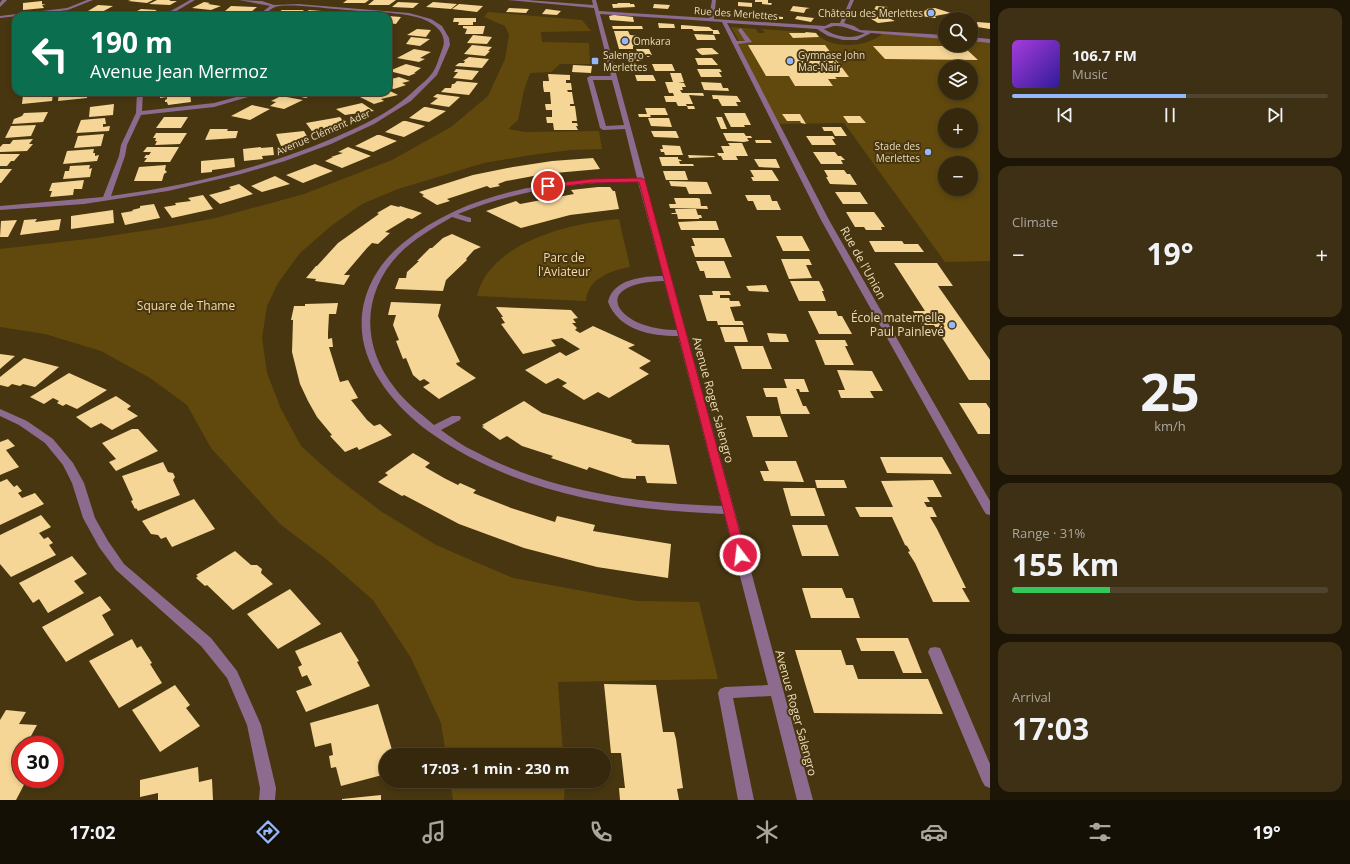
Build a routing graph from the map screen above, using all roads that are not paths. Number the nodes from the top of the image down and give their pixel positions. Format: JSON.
{"nodes":[{"id":1,"x":5,"y":0,"type":"edge"},
{"id":2,"x":91,"y":0,"type":"edge"},
{"id":3,"x":193,"y":0,"type":"edge"},
{"id":4,"x":241,"y":0,"type":"edge"},
{"id":5,"x":509,"y":0,"type":"edge"},
{"id":6,"x":594,"y":0,"type":"edge"},
{"id":7,"x":714,"y":0,"type":"edge"},
{"id":8,"x":852,"y":0,"type":"edge"},
{"id":9,"x":0,"y":6,"type":"edge"},
{"id":10,"x":274,"y":6,"type":"junction"},
{"id":11,"x":596,"y":10,"type":"junction"},
{"id":12,"x":370,"y":11,"type":"joint"},
{"id":13,"x":46,"y":12,"type":"edge"},
{"id":14,"x":171,"y":12,"type":"edge"},
{"id":15,"x":265,"y":12,"type":"edge"},
{"id":16,"x":380,"y":12,"type":"edge"},
{"id":17,"x":392,"y":13,"type":"edge"},
{"id":18,"x":12,"y":16,"type":"edge"},
{"id":19,"x":0,"y":17,"type":"edge"},
{"id":20,"x":711,"y":20,"type":"junction"},
{"id":21,"x":724,"y":21,"type":"junction"},
{"id":22,"x":841,"y":25,"type":"junction"},
{"id":23,"x":819,"y":28,"type":"junction"},
{"id":24,"x":826,"y":28,"type":"junction"},
{"id":25,"x":742,"y":30,"type":"dead end"},
{"id":26,"x":859,"y":31,"type":"junction"},
{"id":27,"x":870,"y":32,"type":"junction"},
{"id":28,"x":938,"y":37,"type":"edge"},
{"id":29,"x":978,"y":40,"type":"edge"},
{"id":30,"x":990,"y":41,"type":"edge"},
{"id":31,"x":735,"y":43,"type":"junction"},
{"id":32,"x":614,"y":78,"type":"junction"},
{"id":33,"x":140,"y":96,"type":"edge"},
{"id":34,"x":247,"y":96,"type":"edge"},
{"id":35,"x":140,"y":113,"type":"junction"},
{"id":36,"x":627,"y":127,"type":"junction"},
{"id":37,"x":641,"y":180,"type":"junction"},
{"id":38,"x":106,"y":199,"type":"junction"},
{"id":39,"x":0,"y":208,"type":"edge"},
{"id":40,"x":452,"y":214,"type":"junction"},
{"id":41,"x":468,"y":220,"type":"dead end"},
{"id":42,"x":667,"y":278,"type":"junction"},
{"id":43,"x":682,"y":333,"type":"junction"},
{"id":44,"x":0,"y":412,"type":"edge"},
{"id":45,"x":456,"y":418,"type":"dead end"},
{"id":46,"x":434,"y":430,"type":"junction"},
{"id":47,"x":728,"y":510,"type":"junction"},
{"id":48,"x":990,"y":511,"type":"edge"},
{"id":49,"x":935,"y":652,"type":"dead end"},
{"id":50,"x":776,"y":690,"type":"junction"},
{"id":51,"x":990,"y":781,"type":"edge"},
{"id":52,"x":267,"y":800,"type":"edge"},
{"id":53,"x":746,"y":800,"type":"edge"},
{"id":54,"x":805,"y":800,"type":"edge"}],
"edges":[{"from":1,"to":9,"type":"street"},
{"from":2,"to":13,"type":"street"},
{"from":3,"to":14,"type":"street"},
{"from":4,"to":10,"type":"street","name":"Avenue Clément Ader"},
{"from":5,"to":11,"type":"street","name":"Rue des Merlettes"},
{"from":6,"to":11,"type":"street","name":"Avenue Roger Salengro"},
{"from":7,"to":20,"type":"street"},
{"from":8,"to":22,"type":"street"},
{"from":10,"to":12,"type":"street","name":"Avenue Clément Ader"},
{"from":10,"to":15,"type":"street"},
{"from":11,"to":20,"type":"street","name":"Rue des Merlettes"},
{"from":11,"to":32,"type":"street","name":"Avenue Roger Salengro"},
{"from":12,"to":16,"type":"street","name":"Avenue Clément Ader"},
{"from":17,"to":38,"type":"street","name":"Avenue Clément Ader"},
{"from":18,"to":19,"type":"street"},
{"from":20,"to":21,"type":"street","name":"Rue des Merlettes"},
{"from":21,"to":23,"type":"street","name":"Rue des Merlettes"},
{"from":21,"to":31,"type":"street","name":"Rue de l'Union"},
{"from":22,"to":24,"type":"street"},
{"from":22,"to":26,"type":"street"},
{"from":23,"to":24,"type":"street","name":"Rue des Merlettes"},
{"from":23,"to":27,"type":"street"},
{"from":24,"to":26,"type":"street"},
{"from":25,"to":31,"type":"street"},
{"from":26,"to":27,"type":"street"},
{"from":27,"to":28,"type":"street"},
{"from":29,"to":30,"type":"street"},
{"from":31,"to":48,"type":"street","name":"Rue de l'Union"},
{"from":32,"to":36,"type":"street","name":"Avenue Roger Salengro"},
{"from":32,"to":36,"type":"street"},
{"from":33,"to":35,"type":"street"},
{"from":34,"to":35,"type":"street"},
{"from":35,"to":38,"type":"street"},
{"from":36,"to":37,"type":"street","name":"Avenue Roger Salengro"},
{"from":37,"to":40,"type":"street"},
{"from":37,"to":42,"type":"street","name":"Avenue Roger Salengro"},
{"from":38,"to":39,"type":"street","name":"Avenue Clément Ader"},
{"from":40,"to":41,"type":"street"},
{"from":40,"to":46,"type":"street"},
{"from":42,"to":43,"type":"street","name":"Avenue Roger Salengro"},
{"from":42,"to":43,"type":"street"},
{"from":43,"to":47,"type":"street","name":"Avenue Roger Salengro"},
{"from":44,"to":52,"type":"street"},
{"from":45,"to":46,"type":"street"},
{"from":46,"to":47,"type":"street"},
{"from":47,"to":50,"type":"street","name":"Avenue Roger Salengro"},
{"from":49,"to":51,"type":"street"},
{"from":50,"to":53,"type":"street"},
{"from":50,"to":54,"type":"street","name":"Avenue Roger Salengro"}]}
